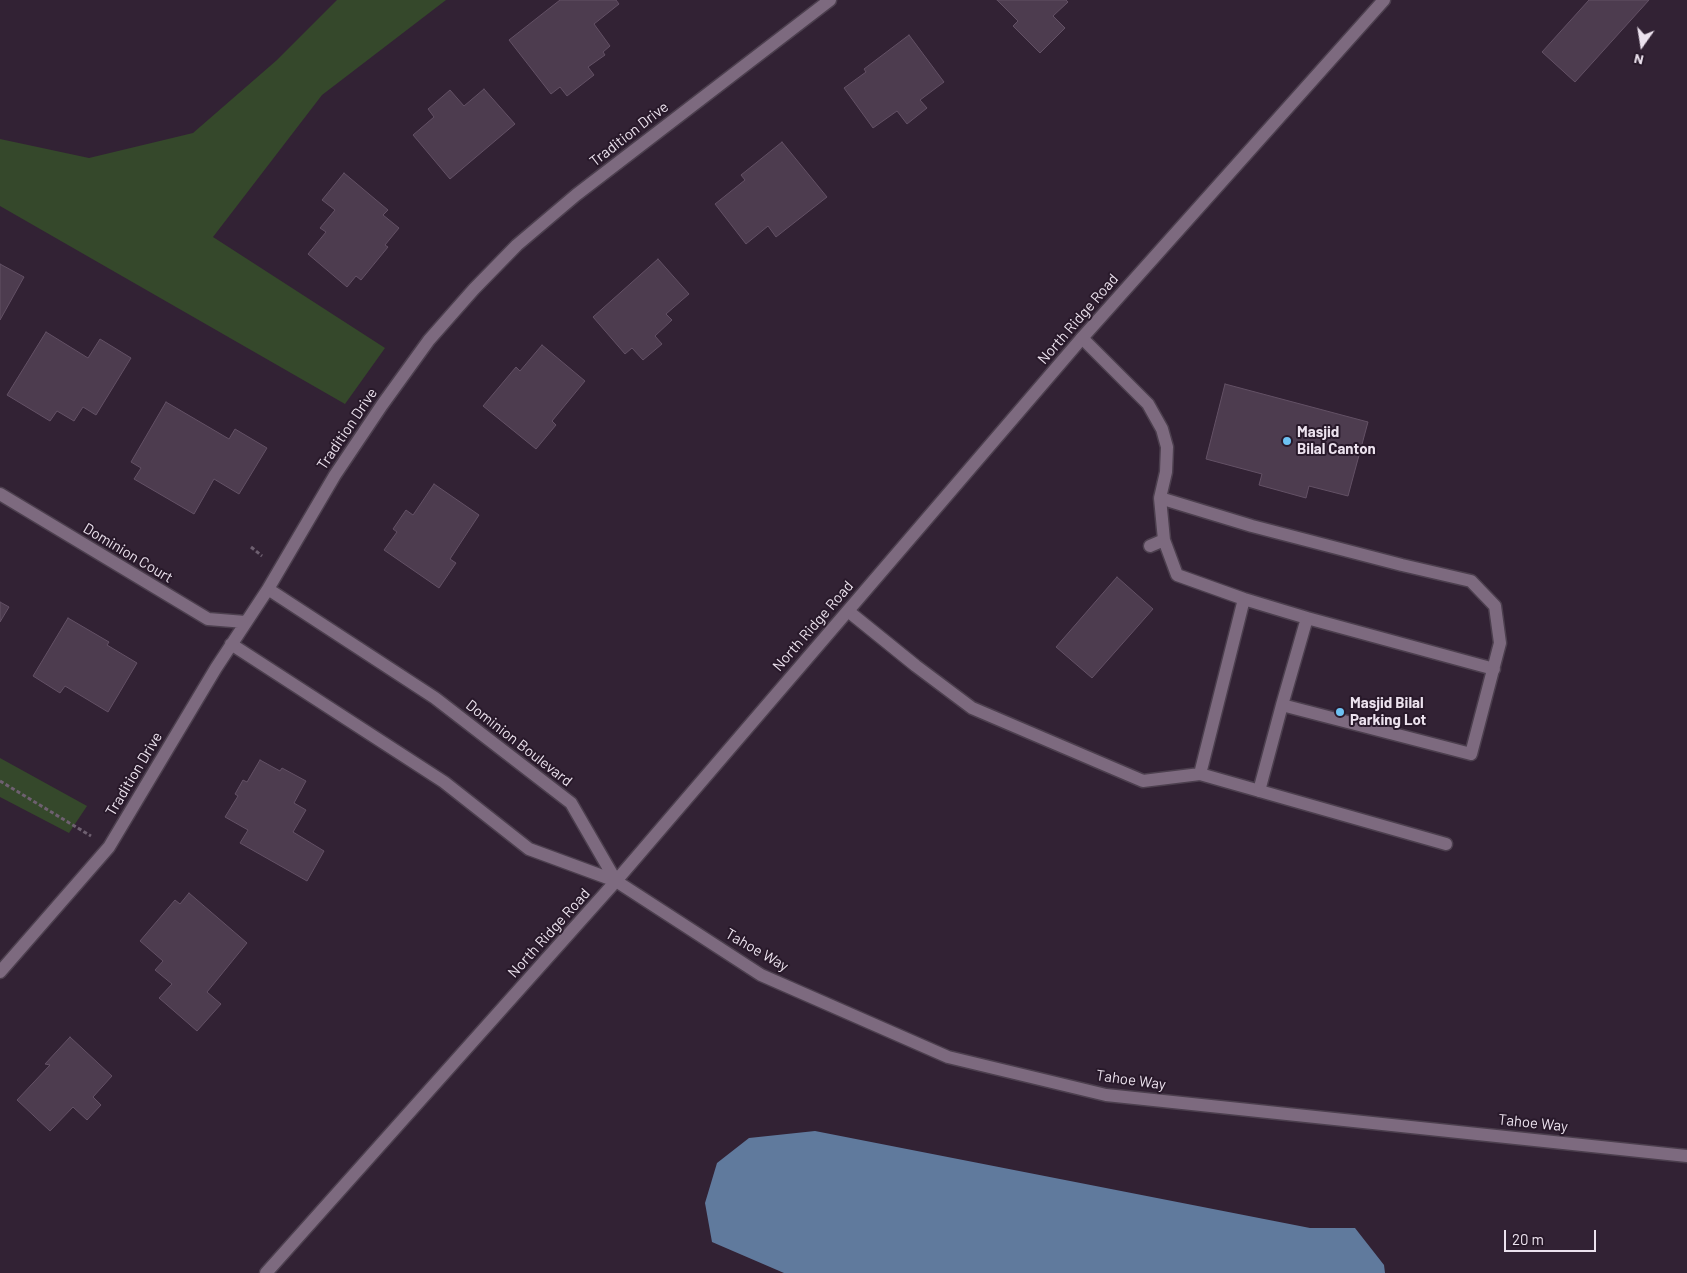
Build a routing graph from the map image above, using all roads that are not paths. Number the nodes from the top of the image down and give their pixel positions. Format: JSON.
{"nodes":[{"id":1,"x":830,"y":0,"type":"edge"},
{"id":2,"x":1384,"y":0,"type":"edge"},
{"id":3,"x":1082,"y":338,"type":"junction"},
{"id":4,"x":0,"y":494,"type":"edge"},
{"id":5,"x":1160,"y":498,"type":"junction"},
{"id":6,"x":1164,"y":540,"type":"junction"},
{"id":7,"x":1150,"y":546,"type":"dead end"},
{"id":8,"x":268,"y":589,"type":"junction"},
{"id":9,"x":1244,"y":599,"type":"junction"},
{"id":10,"x":848,"y":611,"type":"junction"},
{"id":11,"x":1306,"y":618,"type":"junction"},
{"id":12,"x":246,"y":622,"type":"junction"},
{"id":13,"x":231,"y":644,"type":"junction"},
{"id":14,"x":1494,"y":669,"type":"junction"},
{"id":15,"x":1282,"y":705,"type":"junction"},
{"id":16,"x":1200,"y":774,"type":"junction"},
{"id":17,"x":1259,"y":791,"type":"junction"},
{"id":18,"x":1446,"y":844,"type":"dead end"},
{"id":19,"x":616,"y":881,"type":"junction"},
{"id":20,"x":0,"y":972,"type":"edge"},
{"id":21,"x":1687,"y":1156,"type":"edge"},
{"id":22,"x":266,"y":1273,"type":"edge"}],
"edges":[{"from":1,"to":8,"type":"street","name":"Tradition Drive"},
{"from":2,"to":3,"type":"street","name":"North Ridge Road"},
{"from":3,"to":5,"type":"street"},
{"from":3,"to":10,"type":"street","name":"North Ridge Road"},
{"from":4,"to":12,"type":"street","name":"Dominion Court"},
{"from":5,"to":6,"type":"street"},
{"from":5,"to":14,"type":"street"},
{"from":6,"to":7,"type":"street"},
{"from":6,"to":9,"type":"street"},
{"from":8,"to":12,"type":"street","name":"Tradition Drive"},
{"from":8,"to":19,"type":"street","name":"Dominion Boulevard"},
{"from":9,"to":11,"type":"street"},
{"from":9,"to":16,"type":"street"},
{"from":10,"to":16,"type":"street"},
{"from":10,"to":19,"type":"street","name":"North Ridge Road"},
{"from":11,"to":14,"type":"street"},
{"from":11,"to":15,"type":"street"},
{"from":12,"to":13,"type":"street","name":"Tradition Drive"},
{"from":13,"to":19,"type":"street"},
{"from":13,"to":20,"type":"street","name":"Tradition Drive"},
{"from":14,"to":15,"type":"street"},
{"from":15,"to":17,"type":"street"},
{"from":16,"to":17,"type":"street"},
{"from":17,"to":18,"type":"street"},
{"from":19,"to":21,"type":"street","name":"Tahoe Way"},
{"from":19,"to":22,"type":"street","name":"North Ridge Road"}]}
